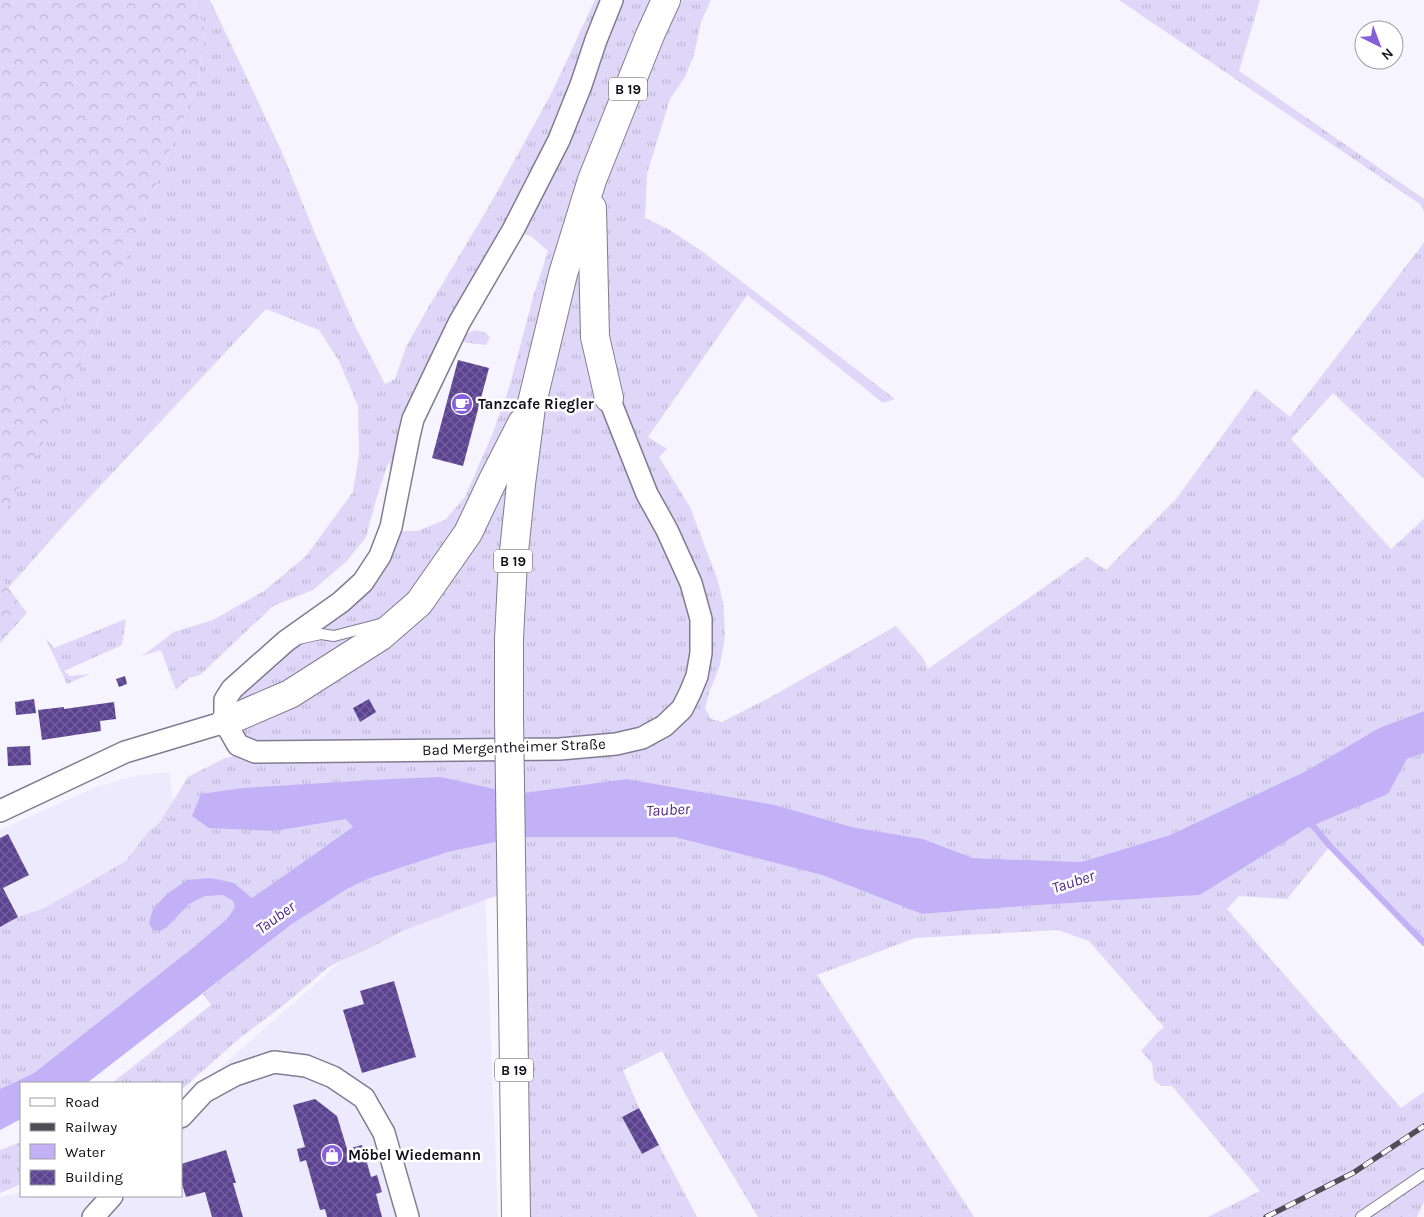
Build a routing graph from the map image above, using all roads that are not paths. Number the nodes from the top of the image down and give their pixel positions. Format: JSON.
{"nodes":[{"id":1,"x":612,"y":0,"type":"edge"},
{"id":2,"x":666,"y":0,"type":"edge"},
{"id":3,"x":592,"y":180,"type":"junction"},
{"id":4,"x":609,"y":398,"type":"joint"},
{"id":5,"x":531,"y":407,"type":"junction"},
{"id":6,"x":402,"y":618,"type":"junction"},
{"id":7,"x":286,"y":641,"type":"junction"},
{"id":8,"x":225,"y":722,"type":"junction"},
{"id":9,"x":0,"y":811,"type":"edge"},
{"id":10,"x":182,"y":1116,"type":"edge"},
{"id":11,"x":1424,"y":1174,"type":"edge"},
{"id":12,"x":111,"y":1197,"type":"edge"},
{"id":13,"x":93,"y":1217,"type":"edge"},
{"id":14,"x":408,"y":1217,"type":"edge"},
{"id":15,"x":516,"y":1217,"type":"edge"},
{"id":16,"x":1361,"y":1217,"type":"edge"}],
"edges":[{"from":1,"to":7,"type":"street"},
{"from":2,"to":3,"type":"main road","number":"B 19"},
{"from":3,"to":4,"type":"main road"},
{"from":3,"to":5,"type":"main road","number":"B 19"},
{"from":4,"to":8,"type":"street","name":"Bad Mergentheimer Straße"},
{"from":5,"to":6,"type":"main road"},
{"from":5,"to":15,"type":"main road","number":"B 19","bridge":true},
{"from":6,"to":7,"type":"lane"},
{"from":6,"to":8,"type":"main road"},
{"from":7,"to":8,"type":"street"},
{"from":8,"to":9,"type":"street"},
{"from":10,"to":14,"type":"street"},
{"from":11,"to":16,"type":"lane"},
{"from":12,"to":13,"type":"street"}]}
